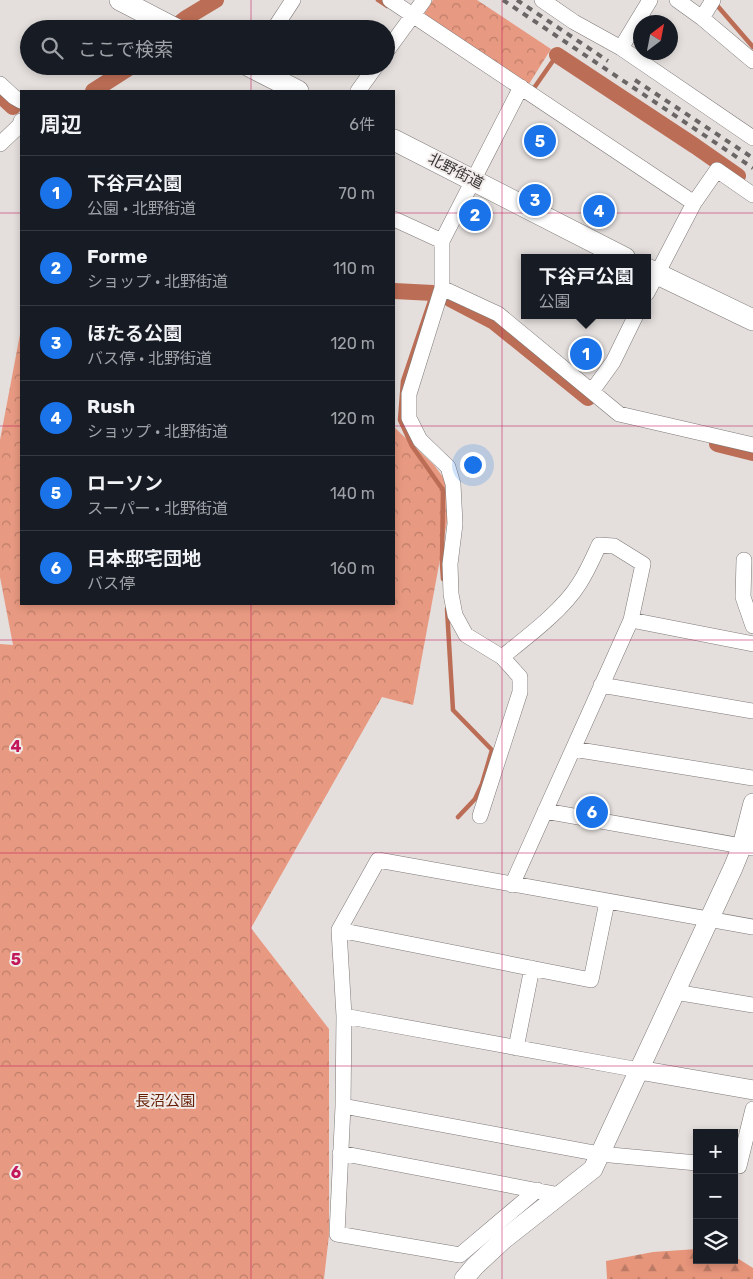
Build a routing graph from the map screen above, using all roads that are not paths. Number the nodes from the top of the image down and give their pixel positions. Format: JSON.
{"nodes":[{"id":1,"x":120,"y":0,"type":"edge"},
{"id":2,"x":293,"y":0,"type":"edge"},
{"id":3,"x":390,"y":0,"type":"edge"},
{"id":4,"x":424,"y":0,"type":"edge"},
{"id":5,"x":542,"y":0,"type":"edge"},
{"id":6,"x":650,"y":0,"type":"edge"},
{"id":7,"x":677,"y":0,"type":"edge"},
{"id":8,"x":713,"y":0,"type":"edge"},
{"id":9,"x":412,"y":15,"type":"junction"},
{"id":10,"x":702,"y":18,"type":"junction"},
{"id":11,"x":159,"y":20,"type":"edge"},
{"id":12,"x":280,"y":20,"type":"edge"},
{"id":13,"x":395,"y":39,"type":"edge"},
{"id":14,"x":621,"y":48,"type":"junction"},
{"id":15,"x":753,"y":61,"type":"edge"},
{"id":16,"x":267,"y":75,"type":"edge"},
{"id":17,"x":370,"y":75,"type":"edge"},
{"id":18,"x":0,"y":84,"type":"edge"},
{"id":19,"x":521,"y":87,"type":"junction"},
{"id":20,"x":296,"y":90,"type":"edge"},
{"id":21,"x":359,"y":90,"type":"edge"},
{"id":22,"x":20,"y":101,"type":"edge"},
{"id":23,"x":20,"y":125,"type":"edge"},
{"id":24,"x":753,"y":138,"type":"edge"},
{"id":25,"x":395,"y":140,"type":"edge"},
{"id":26,"x":0,"y":144,"type":"edge"},
{"id":27,"x":473,"y":179,"type":"junction"},
{"id":28,"x":753,"y":196,"type":"edge"},
{"id":29,"x":694,"y":203,"type":"junction"},
{"id":30,"x":395,"y":219,"type":"edge"},
{"id":31,"x":442,"y":242,"type":"junction"},
{"id":32,"x":617,"y":254,"type":"edge"},
{"id":33,"x":652,"y":272,"type":"edge"},
{"id":34,"x":442,"y":288,"type":"junction"},
{"id":35,"x":634,"y":319,"type":"edge"},
{"id":36,"x":753,"y":320,"type":"edge"},
{"id":37,"x":592,"y":391,"type":"junction"},
{"id":38,"x":753,"y":445,"type":"edge"},
{"id":39,"x":744,"y":560,"type":"dead end"},
{"id":40,"x":748,"y":600,"type":"edge"},
{"id":41,"x":630,"y":620,"type":"junction"},
{"id":42,"x":753,"y":626,"type":"edge"},
{"id":43,"x":753,"y":644,"type":"edge"},
{"id":44,"x":502,"y":657,"type":"junction"},
{"id":45,"x":601,"y":685,"type":"junction"},
{"id":46,"x":753,"y":711,"type":"edge"},
{"id":47,"x":573,"y":749,"type":"junction"},
{"id":48,"x":753,"y":778,"type":"edge"},
{"id":49,"x":753,"y":803,"type":"edge"},
{"id":50,"x":545,"y":811,"type":"junction"},
{"id":51,"x":480,"y":816,"type":"dead end"},
{"id":52,"x":747,"y":847,"type":"edge"},
{"id":53,"x":512,"y":885,"type":"junction"},
{"id":54,"x":606,"y":902,"type":"junction"},
{"id":55,"x":709,"y":919,"type":"junction"},
{"id":56,"x":753,"y":927,"type":"edge"},
{"id":57,"x":339,"y":930,"type":"junction"},
{"id":58,"x":532,"y":968,"type":"junction"},
{"id":59,"x":675,"y":992,"type":"junction"},
{"id":60,"x":753,"y":1005,"type":"edge"},
{"id":61,"x":344,"y":1016,"type":"junction"},
{"id":62,"x":516,"y":1048,"type":"junction"},
{"id":63,"x":639,"y":1070,"type":"junction"},
{"id":64,"x":753,"y":1090,"type":"edge"},
{"id":65,"x":343,"y":1106,"type":"junction"},
{"id":66,"x":753,"y":1109,"type":"edge"},
{"id":67,"x":340,"y":1153,"type":"junction"},
{"id":68,"x":600,"y":1154,"type":"junction"},
{"id":69,"x":693,"y":1162,"type":"edge"},
{"id":70,"x":738,"y":1166,"type":"edge"},
{"id":71,"x":537,"y":1190,"type":"junction"},
{"id":72,"x":560,"y":1195,"type":"junction"},
{"id":73,"x":464,"y":1279,"type":"edge"}],
"edges":[{"from":1,"to":11,"type":"main road"},
{"from":2,"to":12,"type":"street"},
{"from":3,"to":9,"type":"street"},
{"from":4,"to":9,"type":"street"},
{"from":5,"to":14,"type":"street"},
{"from":6,"to":14,"type":"street"},
{"from":7,"to":10,"type":"street"},
{"from":8,"to":10,"type":"street"},
{"from":9,"to":13,"type":"street"},
{"from":9,"to":19,"type":"street"},
{"from":10,"to":15,"type":"street"},
{"from":14,"to":24,"type":"street"},
{"from":16,"to":20,"type":"main road"},
{"from":17,"to":21,"type":"street"},
{"from":18,"to":22,"type":"street"},
{"from":19,"to":27,"type":"street"},
{"from":19,"to":29,"type":"street"},
{"from":23,"to":26,"type":"street"},
{"from":25,"to":27,"type":"main road","name":"北野街道"},
{"from":27,"to":31,"type":"street"},
{"from":27,"to":32,"type":"main road","name":"北野街道"},
{"from":28,"to":29,"type":"street"},
{"from":29,"to":33,"type":"street"},
{"from":30,"to":31,"type":"street"},
{"from":31,"to":34,"type":"street"},
{"from":33,"to":36,"type":"main road"},
{"from":34,"to":37,"type":"street"},
{"from":34,"to":44,"type":"street"},
{"from":35,"to":37,"type":"street"},
{"from":37,"to":38,"type":"street"},
{"from":39,"to":40,"type":"street"},
{"from":40,"to":42,"type":"street"},
{"from":41,"to":43,"type":"street"},
{"from":41,"to":44,"type":"street"},
{"from":41,"to":45,"type":"street"},
{"from":44,"to":51,"type":"street"},
{"from":45,"to":46,"type":"street"},
{"from":45,"to":47,"type":"street"},
{"from":47,"to":48,"type":"street"},
{"from":47,"to":50,"type":"street"},
{"from":49,"to":52,"type":"street"},
{"from":50,"to":52,"type":"street"},
{"from":50,"to":53,"type":"street"},
{"from":52,"to":55,"type":"street"},
{"from":53,"to":54,"type":"street"},
{"from":53,"to":57,"type":"street"},
{"from":54,"to":55,"type":"street"},
{"from":54,"to":58,"type":"street"},
{"from":55,"to":56,"type":"street"},
{"from":55,"to":59,"type":"street"},
{"from":57,"to":58,"type":"street"},
{"from":57,"to":61,"type":"street"},
{"from":58,"to":62,"type":"street"},
{"from":59,"to":60,"type":"street"},
{"from":59,"to":63,"type":"street"},
{"from":61,"to":62,"type":"street"},
{"from":61,"to":65,"type":"street"},
{"from":62,"to":63,"type":"street"},
{"from":63,"to":64,"type":"street"},
{"from":63,"to":68,"type":"street"},
{"from":65,"to":67,"type":"street"},
{"from":65,"to":68,"type":"street"},
{"from":66,"to":70,"type":"street"},
{"from":67,"to":71,"type":"street"},
{"from":67,"to":71,"type":"street"},
{"from":68,"to":69,"type":"street"},
{"from":68,"to":72,"type":"street"},
{"from":71,"to":72,"type":"street"},
{"from":72,"to":73,"type":"street"}]}
